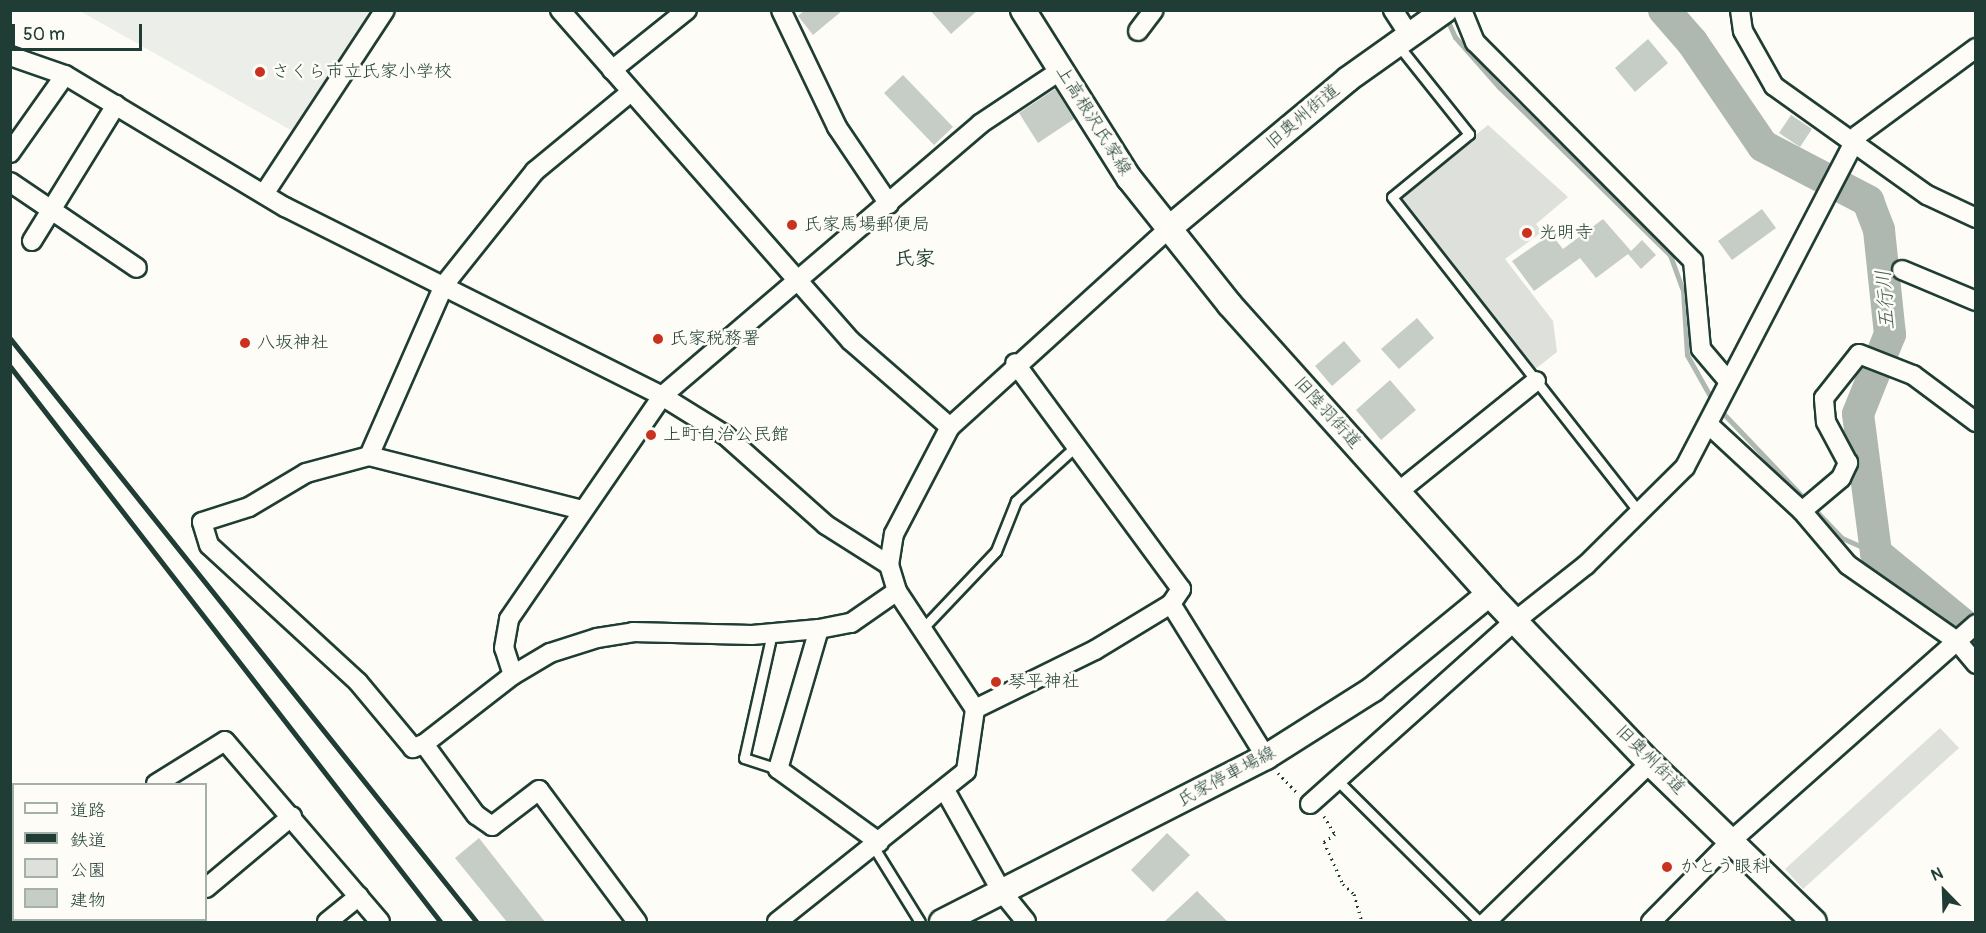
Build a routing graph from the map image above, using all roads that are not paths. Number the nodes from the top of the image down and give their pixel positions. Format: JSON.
{"nodes":[{"id":1,"x":385,"y":10,"type":"edge"},
{"id":2,"x":560,"y":10,"type":"edge"},
{"id":3,"x":687,"y":10,"type":"edge"},
{"id":4,"x":781,"y":10,"type":"edge"},
{"id":5,"x":1023,"y":10,"type":"edge"},
{"id":6,"x":1154,"y":10,"type":"edge"},
{"id":7,"x":1393,"y":10,"type":"edge"},
{"id":8,"x":1445,"y":10,"type":"edge"},
{"id":9,"x":1462,"y":10,"type":"edge"},
{"id":10,"x":1740,"y":10,"type":"edge"},
{"id":11,"x":1138,"y":31,"type":"dead end"},
{"id":12,"x":1402,"y":39,"type":"junction"},
{"id":13,"x":1976,"y":48,"type":"edge"},
{"id":14,"x":10,"y":56,"type":"edge"},
{"id":15,"x":612,"y":70,"type":"junction"},
{"id":16,"x":1061,"y":70,"type":"junction"},
{"id":17,"x":65,"y":75,"type":"junction"},
{"id":18,"x":631,"y":92,"type":"junction"},
{"id":19,"x":116,"y":105,"type":"junction"},
{"id":20,"x":1855,"y":144,"type":"junction"},
{"id":21,"x":10,"y":153,"type":"edge"},
{"id":22,"x":10,"y":182,"type":"edge"},
{"id":23,"x":264,"y":194,"type":"junction"},
{"id":24,"x":889,"y":204,"type":"junction"},
{"id":25,"x":54,"y":210,"type":"junction"},
{"id":26,"x":1976,"y":218,"type":"edge"},
{"id":27,"x":1167,"y":230,"type":"junction"},
{"id":28,"x":32,"y":241,"type":"dead end"},
{"id":29,"x":137,"y":268,"type":"dead end"},
{"id":30,"x":1902,"y":270,"type":"dead end"},
{"id":31,"x":797,"y":281,"type":"junction"},
{"id":32,"x":444,"y":285,"type":"junction"},
{"id":33,"x":1976,"y":301,"type":"edge"},
{"id":34,"x":1015,"y":363,"type":"junction"},
{"id":35,"x":1536,"y":381,"type":"junction"},
{"id":36,"x":1729,"y":382,"type":"junction"},
{"id":37,"x":662,"y":396,"type":"junction"},
{"id":38,"x":1713,"y":412,"type":"junction"},
{"id":39,"x":1976,"y":422,"type":"edge"},
{"id":40,"x":950,"y":427,"type":"junction"},
{"id":41,"x":1074,"y":448,"type":"junction"},
{"id":42,"x":369,"y":456,"type":"junction"},
{"id":43,"x":1398,"y":492,"type":"junction"},
{"id":44,"x":1809,"y":505,"type":"junction"},
{"id":45,"x":582,"y":510,"type":"junction"},
{"id":46,"x":1639,"y":512,"type":"junction"},
{"id":47,"x":889,"y":565,"type":"junction"},
{"id":48,"x":897,"y":591,"type":"junction"},
{"id":49,"x":1489,"y":594,"type":"junction"},
{"id":50,"x":1171,"y":604,"type":"junction"},
{"id":51,"x":1515,"y":621,"type":"junction"},
{"id":52,"x":922,"y":628,"type":"junction"},
{"id":53,"x":819,"y":629,"type":"junction"},
{"id":54,"x":772,"y":633,"type":"junction"},
{"id":55,"x":1965,"y":634,"type":"edge"},
{"id":56,"x":1976,"y":664,"type":"edge"},
{"id":57,"x":513,"y":675,"type":"junction"},
{"id":58,"x":975,"y":709,"type":"junction"},
{"id":59,"x":424,"y":744,"type":"junction"},
{"id":60,"x":1266,"y":757,"type":"junction"},
{"id":61,"x":1650,"y":763,"type":"junction"},
{"id":62,"x":778,"y":769,"type":"junction"},
{"id":63,"x":1337,"y":780,"type":"junction"},
{"id":64,"x":158,"y":783,"type":"edge"},
{"id":65,"x":946,"y":792,"type":"junction"},
{"id":66,"x":1310,"y":804,"type":"road end"},
{"id":67,"x":292,"y":816,"type":"junction"},
{"id":68,"x":1732,"y":840,"type":"junction"},
{"id":69,"x":876,"y":844,"type":"junction"},
{"id":70,"x":207,"y":887,"type":"edge"},
{"id":71,"x":1002,"y":892,"type":"junction"},
{"id":72,"x":359,"y":896,"type":"junction"},
{"id":73,"x":1809,"y":921,"type":"edge"},
{"id":74,"x":327,"y":922,"type":"edge"},
{"id":75,"x":380,"y":922,"type":"edge"},
{"id":76,"x":636,"y":922,"type":"edge"},
{"id":77,"x":777,"y":922,"type":"edge"},
{"id":78,"x":920,"y":922,"type":"edge"},
{"id":79,"x":942,"y":922,"type":"edge"},
{"id":80,"x":1026,"y":922,"type":"edge"},
{"id":81,"x":1480,"y":922,"type":"edge"},
{"id":82,"x":1486,"y":922,"type":"edge"},
{"id":83,"x":1651,"y":922,"type":"edge"}],
"edges":[{"from":1,"to":23,"type":"street"},
{"from":2,"to":15,"type":"street"},
{"from":3,"to":15,"type":"street"},
{"from":4,"to":24,"type":"street"},
{"from":5,"to":16,"type":"main road","name":"上高根沢氏家線"},
{"from":6,"to":11,"type":"street"},
{"from":7,"to":12,"type":"street"},
{"from":8,"to":12,"type":"main road","name":"旧奥州街道"},
{"from":9,"to":36,"type":"street"},
{"from":10,"to":20,"type":"street"},
{"from":12,"to":27,"type":"main road","name":"旧奥州街道"},
{"from":12,"to":35,"type":"lane"},
{"from":13,"to":20,"type":"street"},
{"from":14,"to":17,"type":"street"},
{"from":15,"to":18,"type":"street"},
{"from":16,"to":24,"type":"street"},
{"from":16,"to":27,"type":"main road","name":"上高根沢氏家線"},
{"from":17,"to":19,"type":"street"},
{"from":17,"to":21,"type":"street"},
{"from":18,"to":31,"type":"street"},
{"from":18,"to":32,"type":"street"},
{"from":19,"to":23,"type":"street"},
{"from":19,"to":25,"type":"street"},
{"from":20,"to":26,"type":"street"},
{"from":20,"to":36,"type":"street"},
{"from":22,"to":25,"type":"street"},
{"from":23,"to":32,"type":"street"},
{"from":24,"to":31,"type":"street"},
{"from":25,"to":28,"type":"street"},
{"from":25,"to":29,"type":"street"},
{"from":27,"to":34,"type":"street"},
{"from":27,"to":43,"type":"main road","name":"旧陸羽街道"},
{"from":30,"to":33,"type":"street"},
{"from":31,"to":37,"type":"street"},
{"from":31,"to":40,"type":"street"},
{"from":32,"to":37,"type":"street"},
{"from":32,"to":42,"type":"street"},
{"from":34,"to":40,"type":"street"},
{"from":34,"to":41,"type":"street"},
{"from":35,"to":43,"type":"street"},
{"from":35,"to":46,"type":"lane"},
{"from":36,"to":38,"type":"street"},
{"from":37,"to":45,"type":"street"},
{"from":37,"to":47,"type":"street"},
{"from":38,"to":44,"type":"street"},
{"from":38,"to":46,"type":"street"},
{"from":39,"to":44,"type":"street"},
{"from":40,"to":47,"type":"street"},
{"from":41,"to":50,"type":"street"},
{"from":41,"to":52,"type":"lane"},
{"from":42,"to":45,"type":"street"},
{"from":42,"to":59,"type":"street"},
{"from":43,"to":49,"type":"main road","name":"旧陸羽街道"},
{"from":44,"to":55,"type":"street"},
{"from":45,"to":57,"type":"street"},
{"from":46,"to":51,"type":"street"},
{"from":47,"to":48,"type":"street"},
{"from":48,"to":52,"type":"street"},
{"from":48,"to":53,"type":"street"},
{"from":49,"to":51,"type":"main road","name":"旧奥州街道"},
{"from":49,"to":60,"type":"main road","name":"氏家停車場線"},
{"from":50,"to":58,"type":"street"},
{"from":50,"to":60,"type":"street"},
{"from":51,"to":61,"type":"main road","name":"旧奥州街道"},
{"from":51,"to":63,"type":"street"},
{"from":52,"to":58,"type":"street"},
{"from":53,"to":54,"type":"street"},
{"from":53,"to":62,"type":"street"},
{"from":54,"to":57,"type":"street"},
{"from":54,"to":62,"type":"lane"},
{"from":55,"to":56,"type":"street"},
{"from":55,"to":68,"type":"street"},
{"from":57,"to":59,"type":"street"},
{"from":58,"to":65,"type":"street"},
{"from":59,"to":76,"type":"street"},
{"from":60,"to":71,"type":"main road","name":"氏家停車場線"},
{"from":61,"to":68,"type":"main road","name":"旧奥州街道"},
{"from":61,"to":82,"type":"street"},
{"from":62,"to":69,"type":"street"},
{"from":63,"to":66,"type":"street"},
{"from":63,"to":81,"type":"lane"},
{"from":64,"to":67,"type":"street"},
{"from":65,"to":69,"type":"street"},
{"from":65,"to":71,"type":"street"},
{"from":67,"to":70,"type":"street"},
{"from":67,"to":72,"type":"street"},
{"from":68,"to":73,"type":"main road","name":"旧奥州街道"},
{"from":68,"to":83,"type":"street"},
{"from":69,"to":77,"type":"street"},
{"from":69,"to":78,"type":"lane"},
{"from":71,"to":79,"type":"main road","name":"氏家停車場線"},
{"from":71,"to":80,"type":"street"},
{"from":72,"to":74,"type":"street"},
{"from":72,"to":75,"type":"street"}]}
